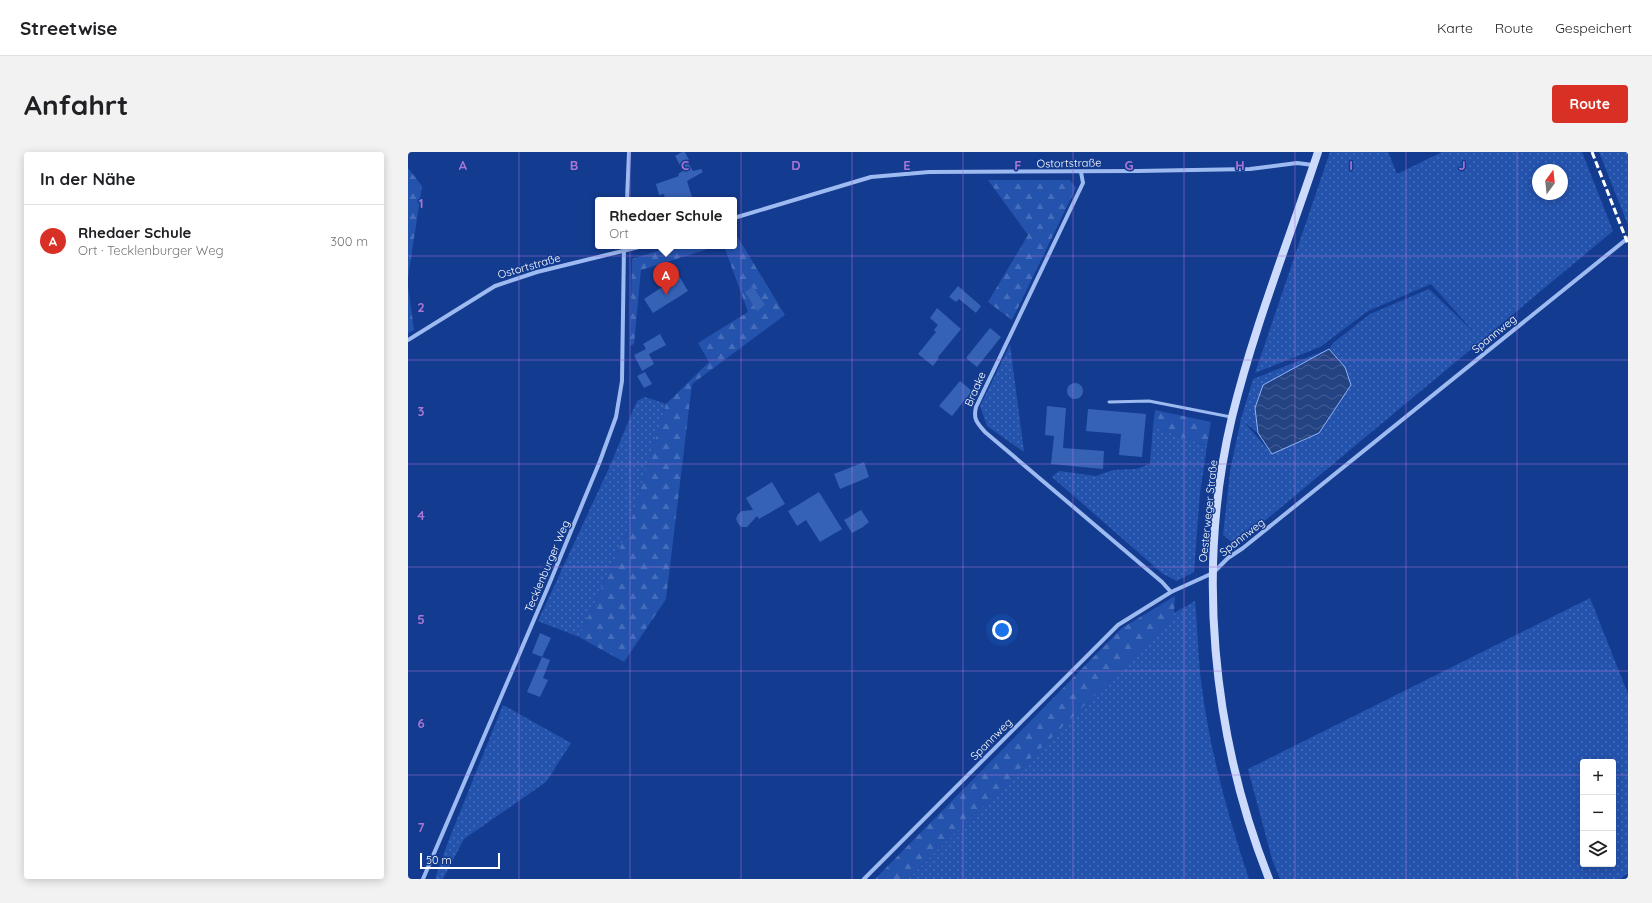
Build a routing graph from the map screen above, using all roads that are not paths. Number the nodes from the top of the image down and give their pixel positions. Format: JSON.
{"nodes":[{"id":1,"x":629,"y":152,"type":"edge"},
{"id":2,"x":1318,"y":152,"type":"edge"},
{"id":3,"x":1313,"y":165,"type":"junction"},
{"id":4,"x":1081,"y":172,"type":"junction"},
{"id":5,"x":627,"y":197,"type":"edge"},
{"id":6,"x":737,"y":217,"type":"edge"},
{"id":7,"x":1628,"y":238,"type":"edge"},
{"id":8,"x":634,"y":249,"type":"edge"},
{"id":9,"x":624,"y":252,"type":"junction"},
{"id":10,"x":408,"y":340,"type":"edge"},
{"id":11,"x":1109,"y":402,"type":"dead end"},
{"id":12,"x":1232,"y":418,"type":"junction"},
{"id":13,"x":1213,"y":573,"type":"junction"},
{"id":14,"x":1171,"y":592,"type":"junction"},
{"id":15,"x":423,"y":879,"type":"edge"},
{"id":16,"x":864,"y":879,"type":"edge"},
{"id":17,"x":1269,"y":879,"type":"edge"}],
"edges":[{"from":1,"to":5,"type":"street"},
{"from":2,"to":3,"type":"street","name":"Oesterweger Straße"},
{"from":3,"to":4,"type":"street","name":"Ostortstraße"},
{"from":3,"to":12,"type":"street","name":"Oesterweger Straße"},
{"from":4,"to":6,"type":"street","name":"Ostortstraße"},
{"from":4,"to":14,"type":"street","name":"Braake"},
{"from":7,"to":13,"type":"street","name":"Spannweg"},
{"from":8,"to":9,"type":"street","name":"Ostortstraße"},
{"from":9,"to":10,"type":"street","name":"Ostortstraße"},
{"from":9,"to":15,"type":"street","name":"Tecklenburger Weg"},
{"from":11,"to":12,"type":"lane"},
{"from":12,"to":13,"type":"street","name":"Oesterweger Straße"},
{"from":13,"to":14,"type":"street","name":"Spannweg"},
{"from":13,"to":17,"type":"street","name":"Oesterweger Straße"},
{"from":14,"to":16,"type":"street","name":"Spannweg"}]}
